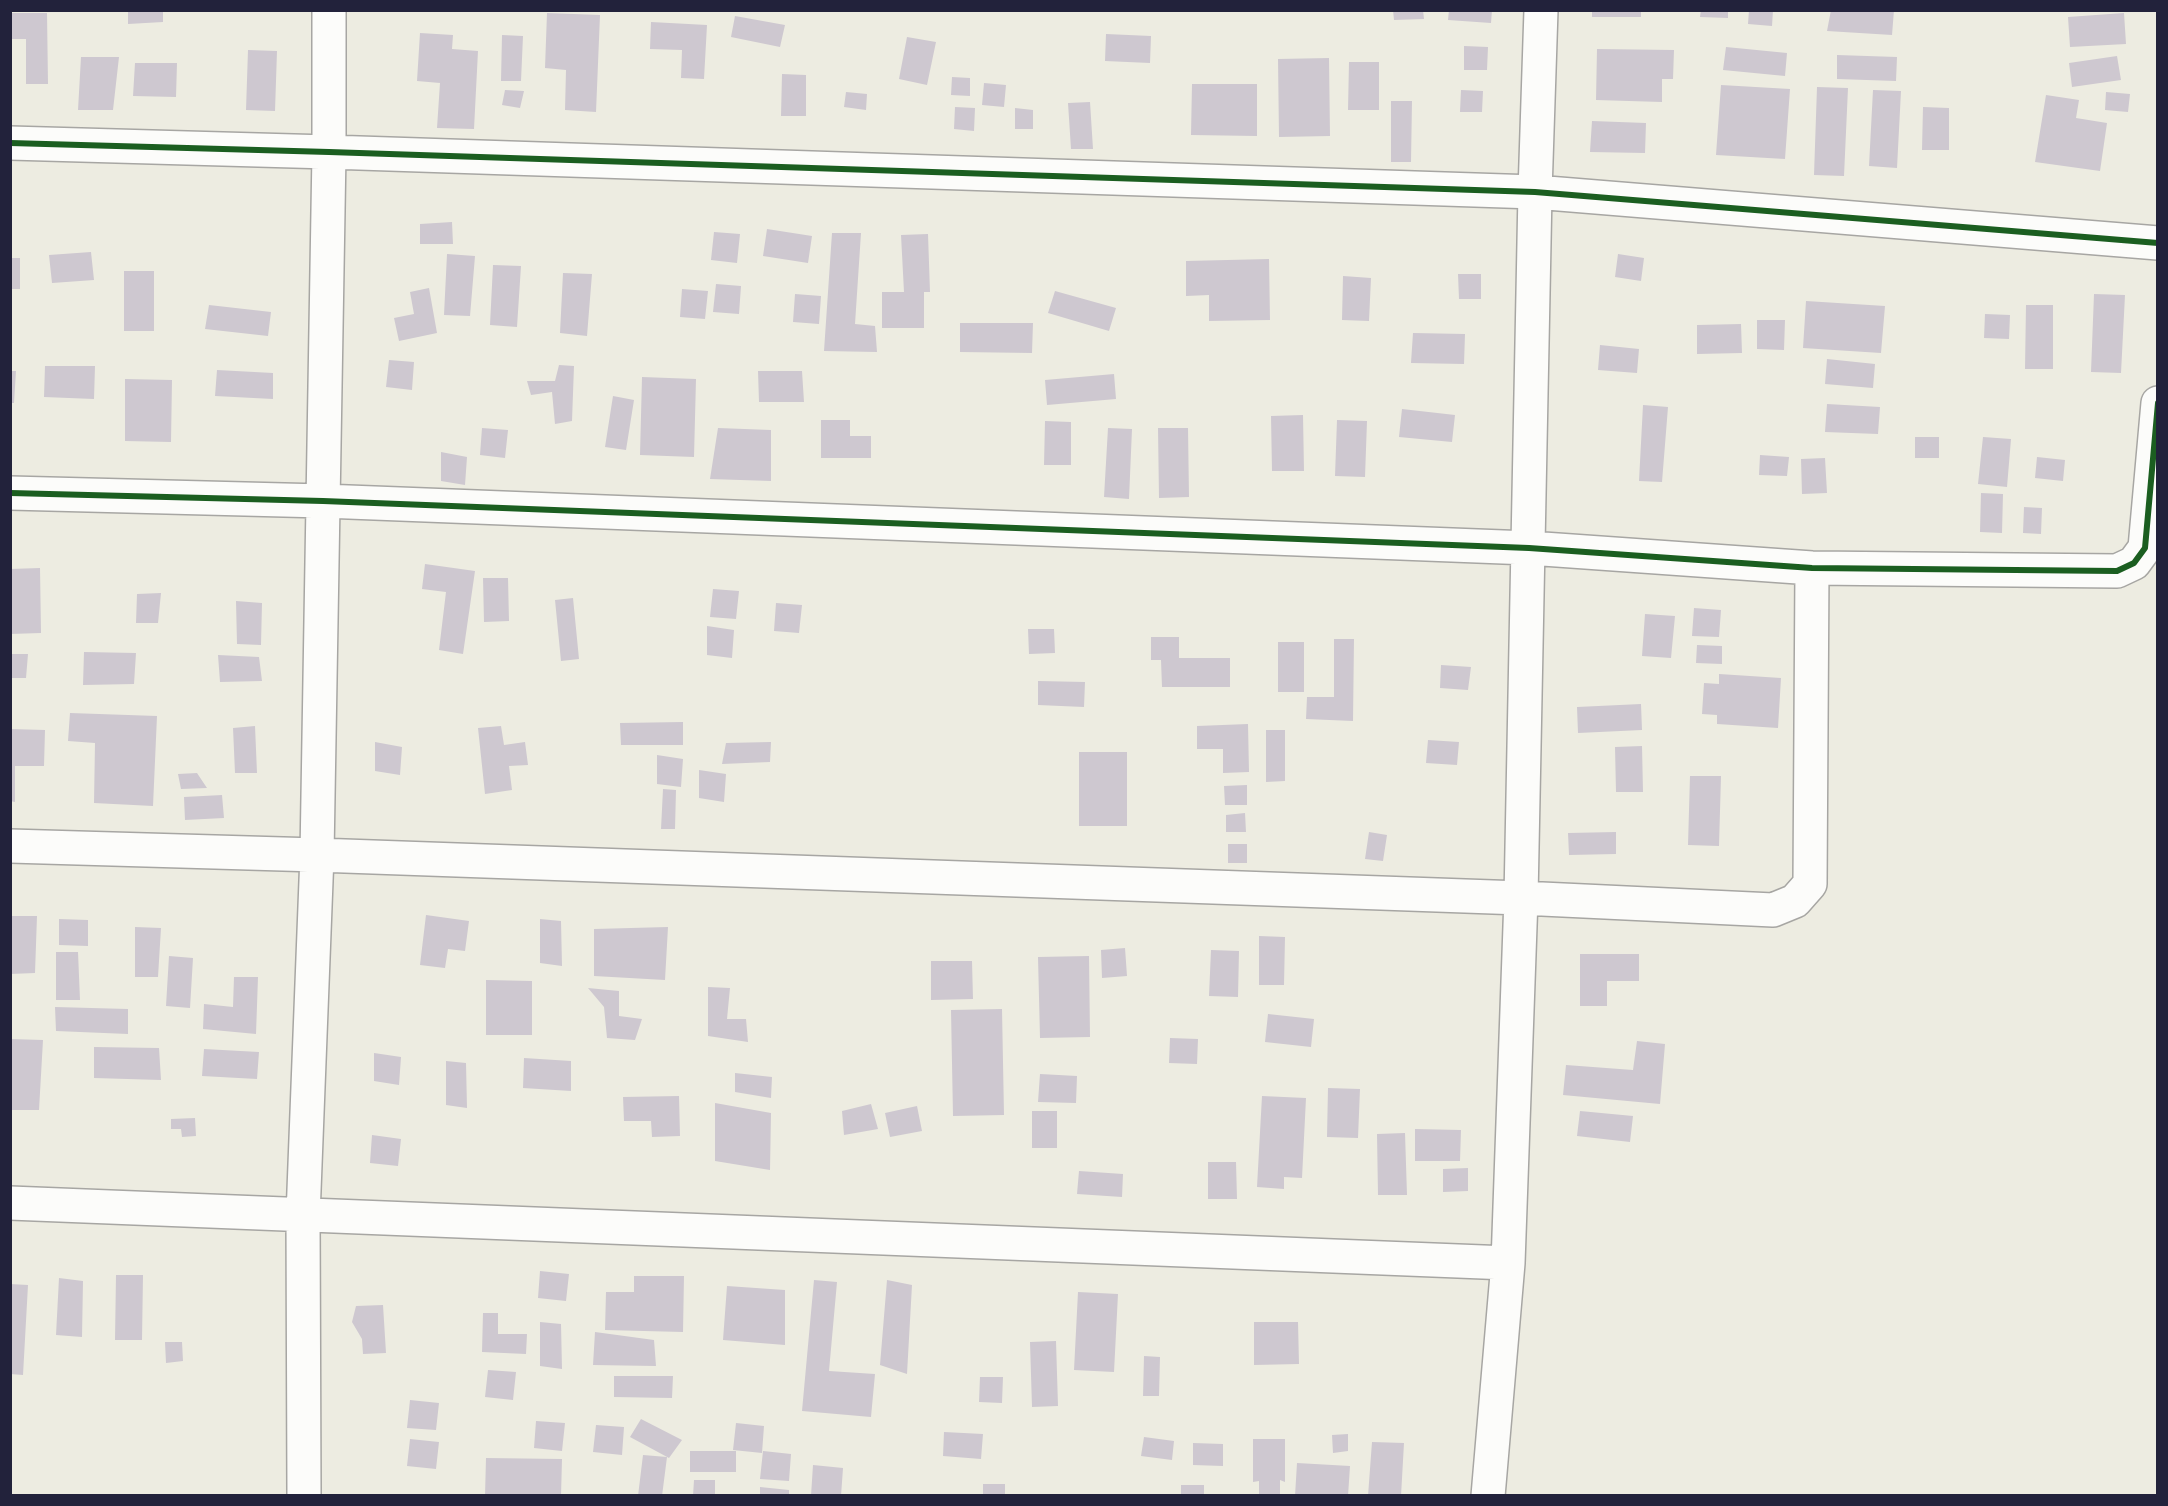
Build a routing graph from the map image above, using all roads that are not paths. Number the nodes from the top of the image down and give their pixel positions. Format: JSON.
{"nodes":[{"id":1,"x":329,"y":10,"type":"edge"},
{"id":2,"x":1541,"y":10,"type":"edge"},
{"id":3,"x":10,"y":143,"type":"edge"},
{"id":4,"x":329,"y":152,"type":"junction"},
{"id":5,"x":1535,"y":192,"type":"junction"},
{"id":6,"x":2157,"y":243,"type":"edge"},
{"id":7,"x":2157,"y":403,"type":"edge"},
{"id":8,"x":10,"y":493,"type":"edge"},
{"id":9,"x":323,"y":501,"type":"junction"},
{"id":10,"x":1529,"y":548,"type":"junction"},
{"id":11,"x":1812,"y":568,"type":"junction"},
{"id":12,"x":10,"y":846,"type":"edge"},
{"id":13,"x":317,"y":855,"type":"junction"},
{"id":14,"x":1521,"y":898,"type":"junction"},
{"id":15,"x":10,"y":1203,"type":"edge"},
{"id":16,"x":303,"y":1216,"type":"junction"},
{"id":17,"x":1508,"y":1263,"type":"junction"},
{"id":18,"x":304,"y":1496,"type":"edge"},
{"id":19,"x":1488,"y":1496,"type":"edge"}],
"edges":[{"from":1,"to":4,"type":"street"},
{"from":2,"to":5,"type":"street"},
{"from":3,"to":4,"type":"street"},
{"from":4,"to":5,"type":"street"},
{"from":4,"to":9,"type":"street"},
{"from":5,"to":6,"type":"street"},
{"from":5,"to":10,"type":"street"},
{"from":7,"to":11,"type":"street"},
{"from":8,"to":9,"type":"street"},
{"from":9,"to":10,"type":"street"},
{"from":9,"to":13,"type":"street"},
{"from":10,"to":11,"type":"street"},
{"from":10,"to":14,"type":"street"},
{"from":11,"to":14,"type":"street"},
{"from":12,"to":13,"type":"street"},
{"from":13,"to":14,"type":"street"},
{"from":13,"to":16,"type":"street"},
{"from":14,"to":17,"type":"street"},
{"from":15,"to":16,"type":"street"},
{"from":16,"to":17,"type":"street"},
{"from":16,"to":18,"type":"street"},
{"from":17,"to":19,"type":"street"}]}
